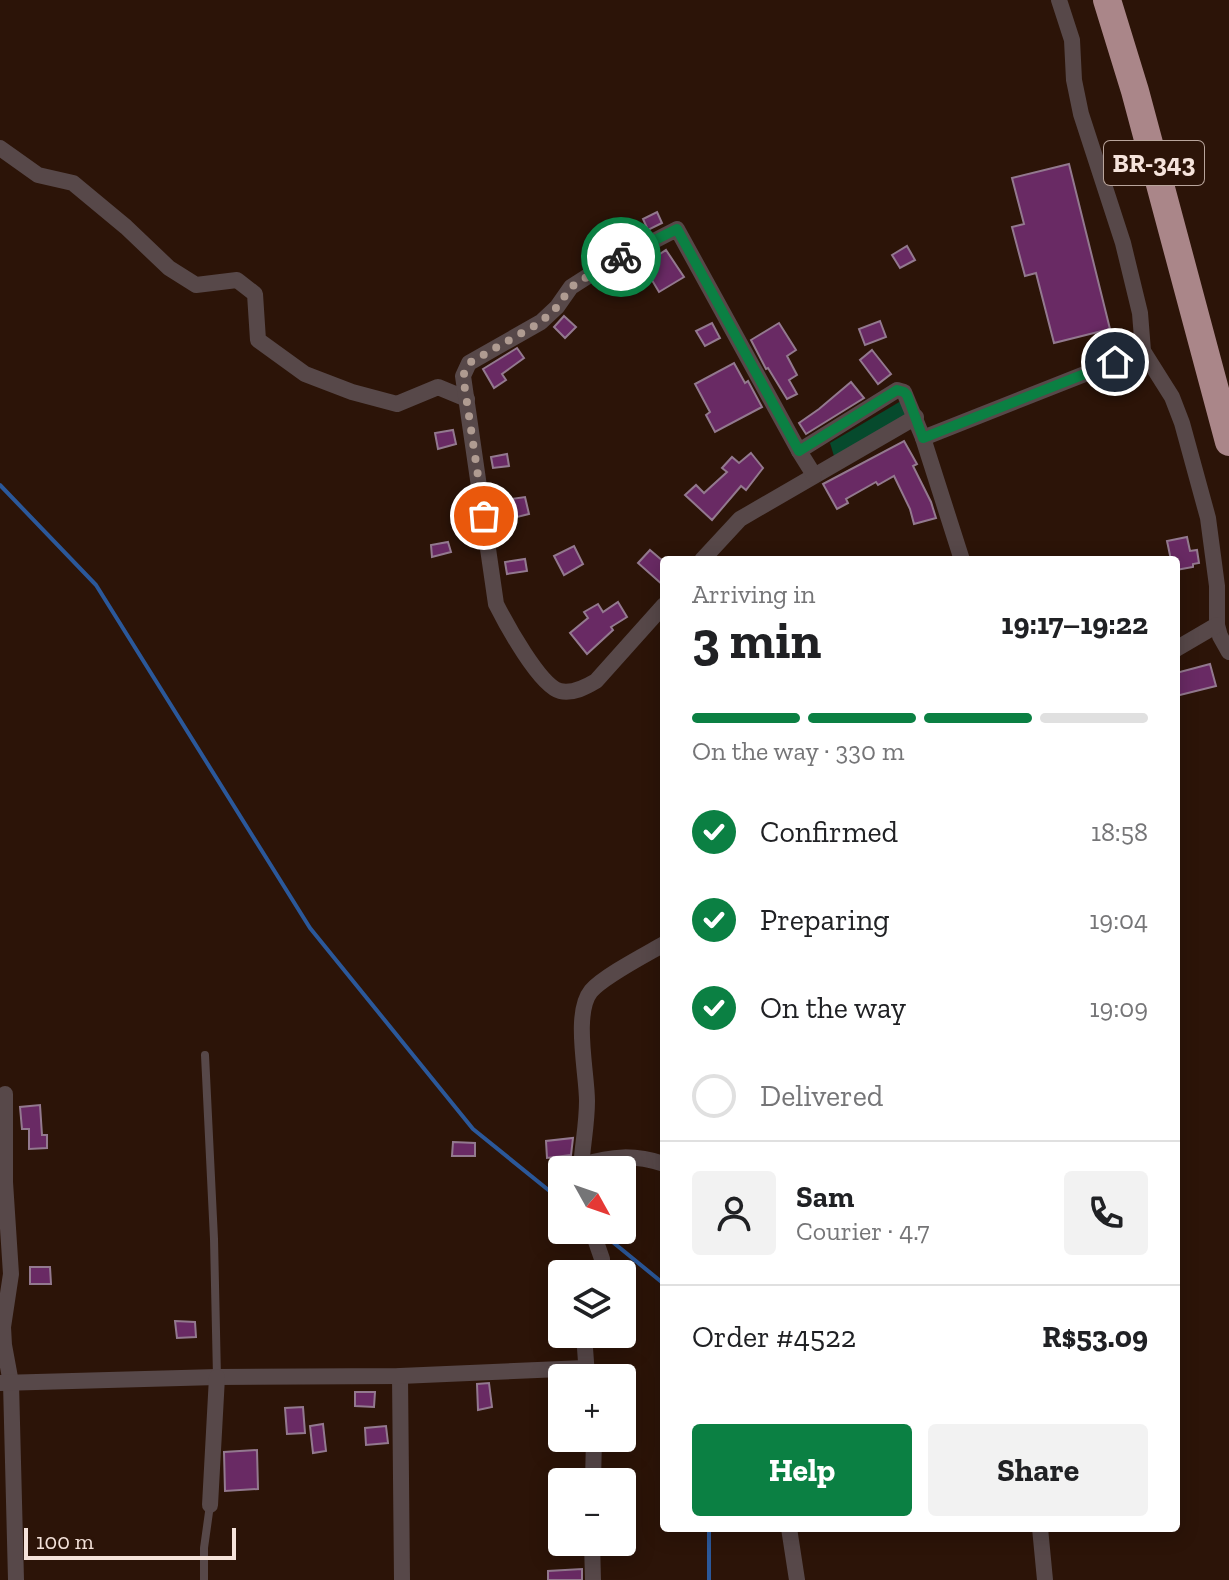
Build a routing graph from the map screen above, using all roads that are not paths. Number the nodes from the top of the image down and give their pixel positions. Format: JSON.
{"nodes":[{"id":1,"x":1059,"y":0,"type":"edge"},
{"id":2,"x":1107,"y":0,"type":"edge"},
{"id":3,"x":0,"y":148,"type":"edge"},
{"id":4,"x":1198,"y":326,"type":"junction"},
{"id":5,"x":1143,"y":351,"type":"junction"},
{"id":6,"x":1229,"y":378,"type":"edge"},
{"id":7,"x":467,"y":399,"type":"junction"},
{"id":8,"x":916,"y":417,"type":"junction"},
{"id":9,"x":923,"y":438,"type":"junction"},
{"id":10,"x":1229,"y":442,"type":"edge"},
{"id":11,"x":799,"y":451,"type":"junction"},
{"id":12,"x":814,"y":475,"type":"junction"},
{"id":13,"x":706,"y":556,"type":"edge"},
{"id":14,"x":961,"y":556,"type":"edge"},
{"id":15,"x":660,"y":609,"type":"edge"},
{"id":16,"x":1217,"y":625,"type":"junction"},
{"id":17,"x":1180,"y":647,"type":"edge"},
{"id":18,"x":1229,"y":652,"type":"edge"},
{"id":19,"x":660,"y":946,"type":"edge"},
{"id":20,"x":205,"y":1055,"type":"dead end"},
{"id":21,"x":5,"y":1094,"type":"dead end"},
{"id":22,"x":584,"y":1145,"type":"junction"},
{"id":23,"x":582,"y":1156,"type":"edge"},
{"id":24,"x":660,"y":1156,"type":"edge"},
{"id":25,"x":636,"y":1157,"type":"edge"},
{"id":26,"x":660,"y":1163,"type":"edge"},
{"id":27,"x":3,"y":1182,"type":"edge"},
{"id":28,"x":548,"y":1374,"type":"edge"},
{"id":29,"x":400,"y":1376,"type":"junction"},
{"id":30,"x":217,"y":1377,"type":"junction"},
{"id":31,"x":5,"y":1383,"type":"edge"},
{"id":32,"x":210,"y":1505,"type":"joint"},
{"id":33,"x":790,"y":1532,"type":"edge"},
{"id":34,"x":1040,"y":1532,"type":"edge"},
{"id":35,"x":592,"y":1556,"type":"edge"},
{"id":36,"x":16,"y":1580,"type":"edge"},
{"id":37,"x":204,"y":1580,"type":"edge"},
{"id":38,"x":402,"y":1580,"type":"edge"},
{"id":39,"x":593,"y":1580,"type":"edge"},
{"id":40,"x":797,"y":1580,"type":"edge"},
{"id":41,"x":1045,"y":1580,"type":"edge"}],
"edges":[{"from":1,"to":5,"type":"street"},
{"from":2,"to":4,"type":"highway","number":"BR-343"},
{"from":3,"to":7,"type":"street"},
{"from":4,"to":6,"type":"highway"},
{"from":4,"to":10,"type":"highway","number":"BR-343"},
{"from":5,"to":9,"type":"street"},
{"from":5,"to":16,"type":"street"},
{"from":7,"to":11,"type":"street"},
{"from":7,"to":15,"type":"street"},
{"from":8,"to":9,"type":"street"},
{"from":8,"to":11,"type":"street"},
{"from":8,"to":12,"type":"street"},
{"from":9,"to":14,"type":"street"},
{"from":11,"to":12,"type":"street"},
{"from":12,"to":13,"type":"street"},
{"from":16,"to":17,"type":"street"},
{"from":16,"to":18,"type":"street"},
{"from":19,"to":22,"type":"street"},
{"from":20,"to":30,"type":"lane"},
{"from":21,"to":27,"type":"street"},
{"from":22,"to":23,"type":"street"},
{"from":22,"to":24,"type":"street"},
{"from":25,"to":26,"type":"street"},
{"from":27,"to":31,"type":"street"},
{"from":28,"to":29,"type":"street"},
{"from":29,"to":30,"type":"street"},
{"from":29,"to":38,"type":"street"},
{"from":30,"to":31,"type":"street"},
{"from":30,"to":32,"type":"street"},
{"from":31,"to":36,"type":"street"},
{"from":32,"to":37,"type":"lane"},
{"from":33,"to":40,"type":"street"},
{"from":34,"to":41,"type":"street"},
{"from":35,"to":39,"type":"street"}]}
